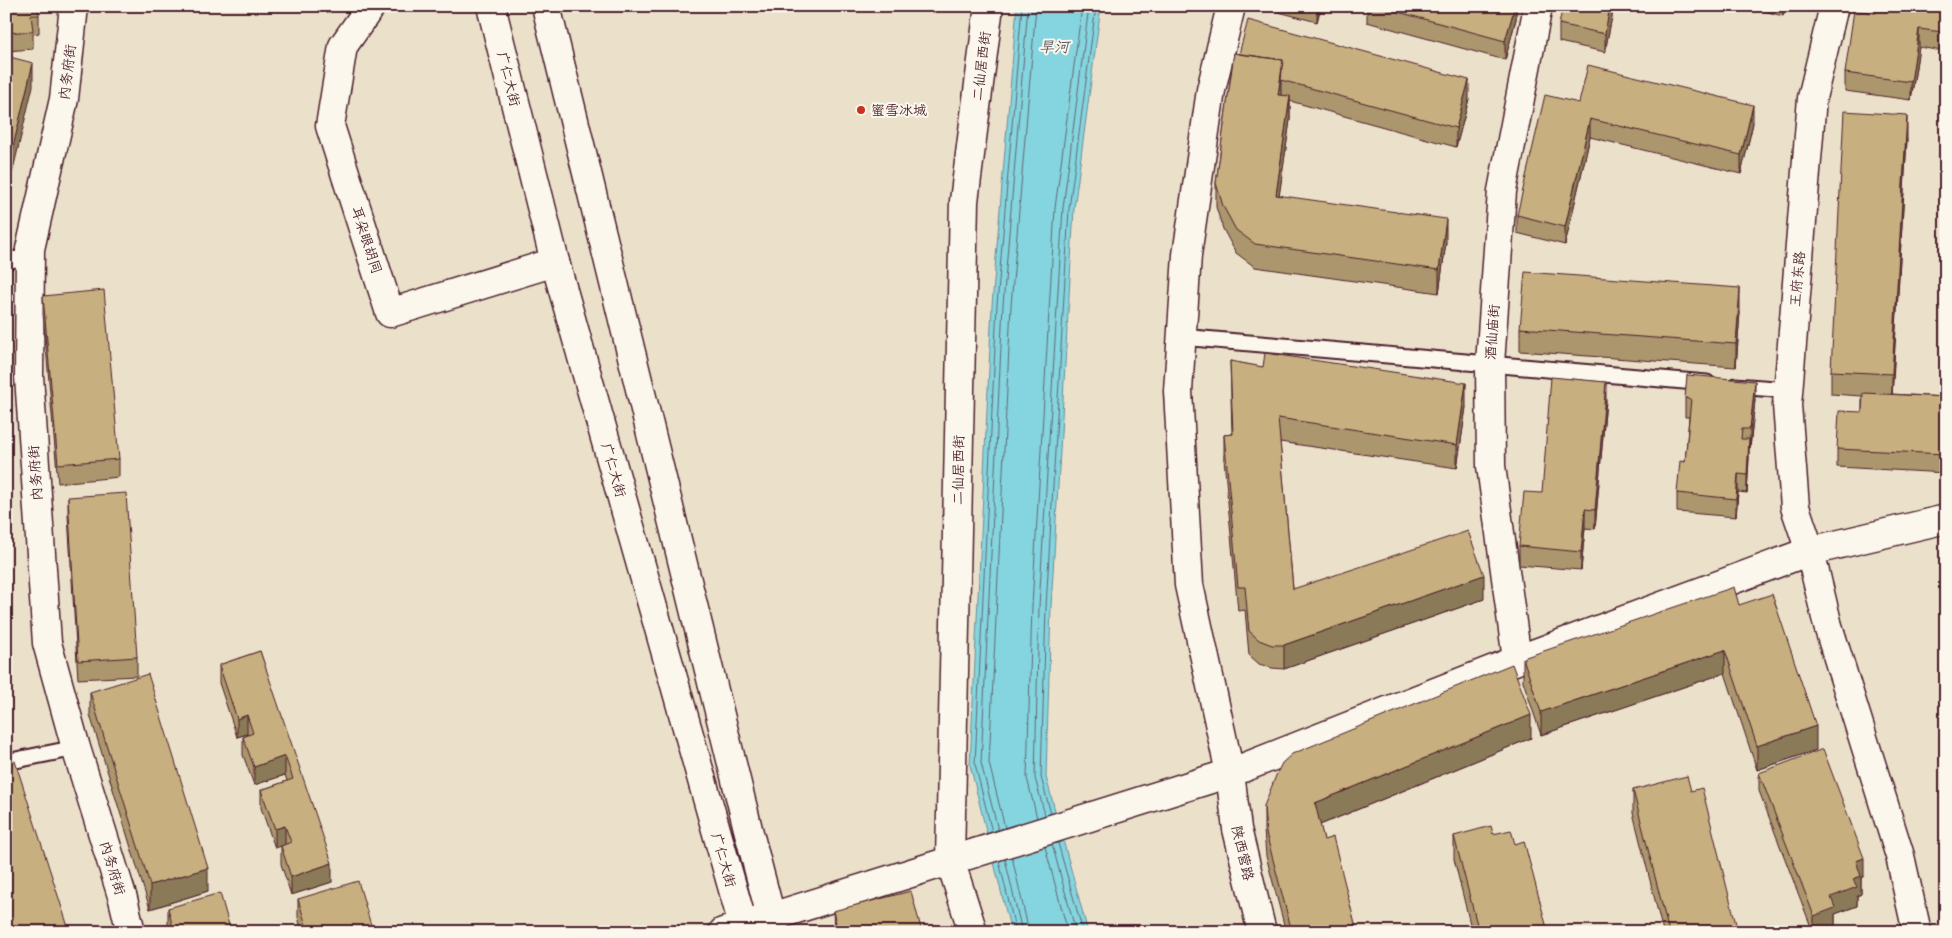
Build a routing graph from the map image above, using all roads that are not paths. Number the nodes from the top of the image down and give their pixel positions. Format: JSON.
{"nodes":[{"id":1,"x":74,"y":6,"type":"edge"},
{"id":2,"x":371,"y":6,"type":"edge"},
{"id":3,"x":490,"y":6,"type":"edge"},
{"id":4,"x":546,"y":6,"type":"edge"},
{"id":5,"x":989,"y":6,"type":"edge"},
{"id":6,"x":1231,"y":6,"type":"edge"},
{"id":7,"x":1538,"y":6,"type":"edge"},
{"id":8,"x":1834,"y":6,"type":"edge"},
{"id":9,"x":30,"y":249,"type":"junction"},
{"id":10,"x":6,"y":261,"type":"edge"},
{"id":11,"x":555,"y":262,"type":"junction"},
{"id":12,"x":1181,"y":337,"type":"junction"},
{"id":13,"x":1490,"y":364,"type":"junction"},
{"id":14,"x":1788,"y":390,"type":"junction"},
{"id":15,"x":1946,"y":520,"type":"edge"},
{"id":16,"x":1810,"y":551,"type":"junction"},
{"id":17,"x":1517,"y":660,"type":"junction"},
{"id":18,"x":76,"y":748,"type":"junction"},
{"id":19,"x":6,"y":762,"type":"edge"},
{"id":20,"x":1230,"y":773,"type":"junction"},
{"id":21,"x":950,"y":860,"type":"junction"},
{"id":22,"x":773,"y":924,"type":"edge"},
{"id":23,"x":737,"y":930,"type":"edge"},
{"id":24,"x":131,"y":932,"type":"edge"},
{"id":25,"x":973,"y":932,"type":"edge"},
{"id":26,"x":1262,"y":932,"type":"edge"},
{"id":27,"x":1916,"y":932,"type":"edge"}],
"edges":[{"from":1,"to":9,"type":"street","name":"内务府街"},
{"from":2,"to":11,"type":"street","name":"耳朵眼胡同"},
{"from":3,"to":11,"type":"street","name":"广仁大街"},
{"from":4,"to":22,"type":"street"},
{"from":5,"to":21,"type":"street","name":"二仙居西街"},
{"from":6,"to":12,"type":"street","name":"陕西营路"},
{"from":7,"to":13,"type":"street","name":"酒仙庙街"},
{"from":8,"to":14,"type":"street","name":"王府东路"},
{"from":9,"to":10,"type":"lane"},
{"from":9,"to":18,"type":"street","name":"内务府街"},
{"from":11,"to":23,"type":"street","name":"广仁大街"},
{"from":12,"to":13,"type":"lane"},
{"from":12,"to":20,"type":"street","name":"陕西营路"},
{"from":13,"to":14,"type":"lane"},
{"from":13,"to":17,"type":"street","name":"酒仙庙街"},
{"from":14,"to":16,"type":"street","name":"王府东路"},
{"from":15,"to":16,"type":"street"},
{"from":16,"to":17,"type":"street"},
{"from":16,"to":27,"type":"street","name":"王府东路"},
{"from":17,"to":20,"type":"street"},
{"from":18,"to":19,"type":"lane"},
{"from":18,"to":24,"type":"street","name":"内务府街"},
{"from":20,"to":21,"type":"street"},
{"from":20,"to":26,"type":"street","name":"陕西营路"},
{"from":21,"to":22,"type":"street"},
{"from":21,"to":25,"type":"street","name":"二仙居西街"},
{"from":22,"to":23,"type":"street"}]}
